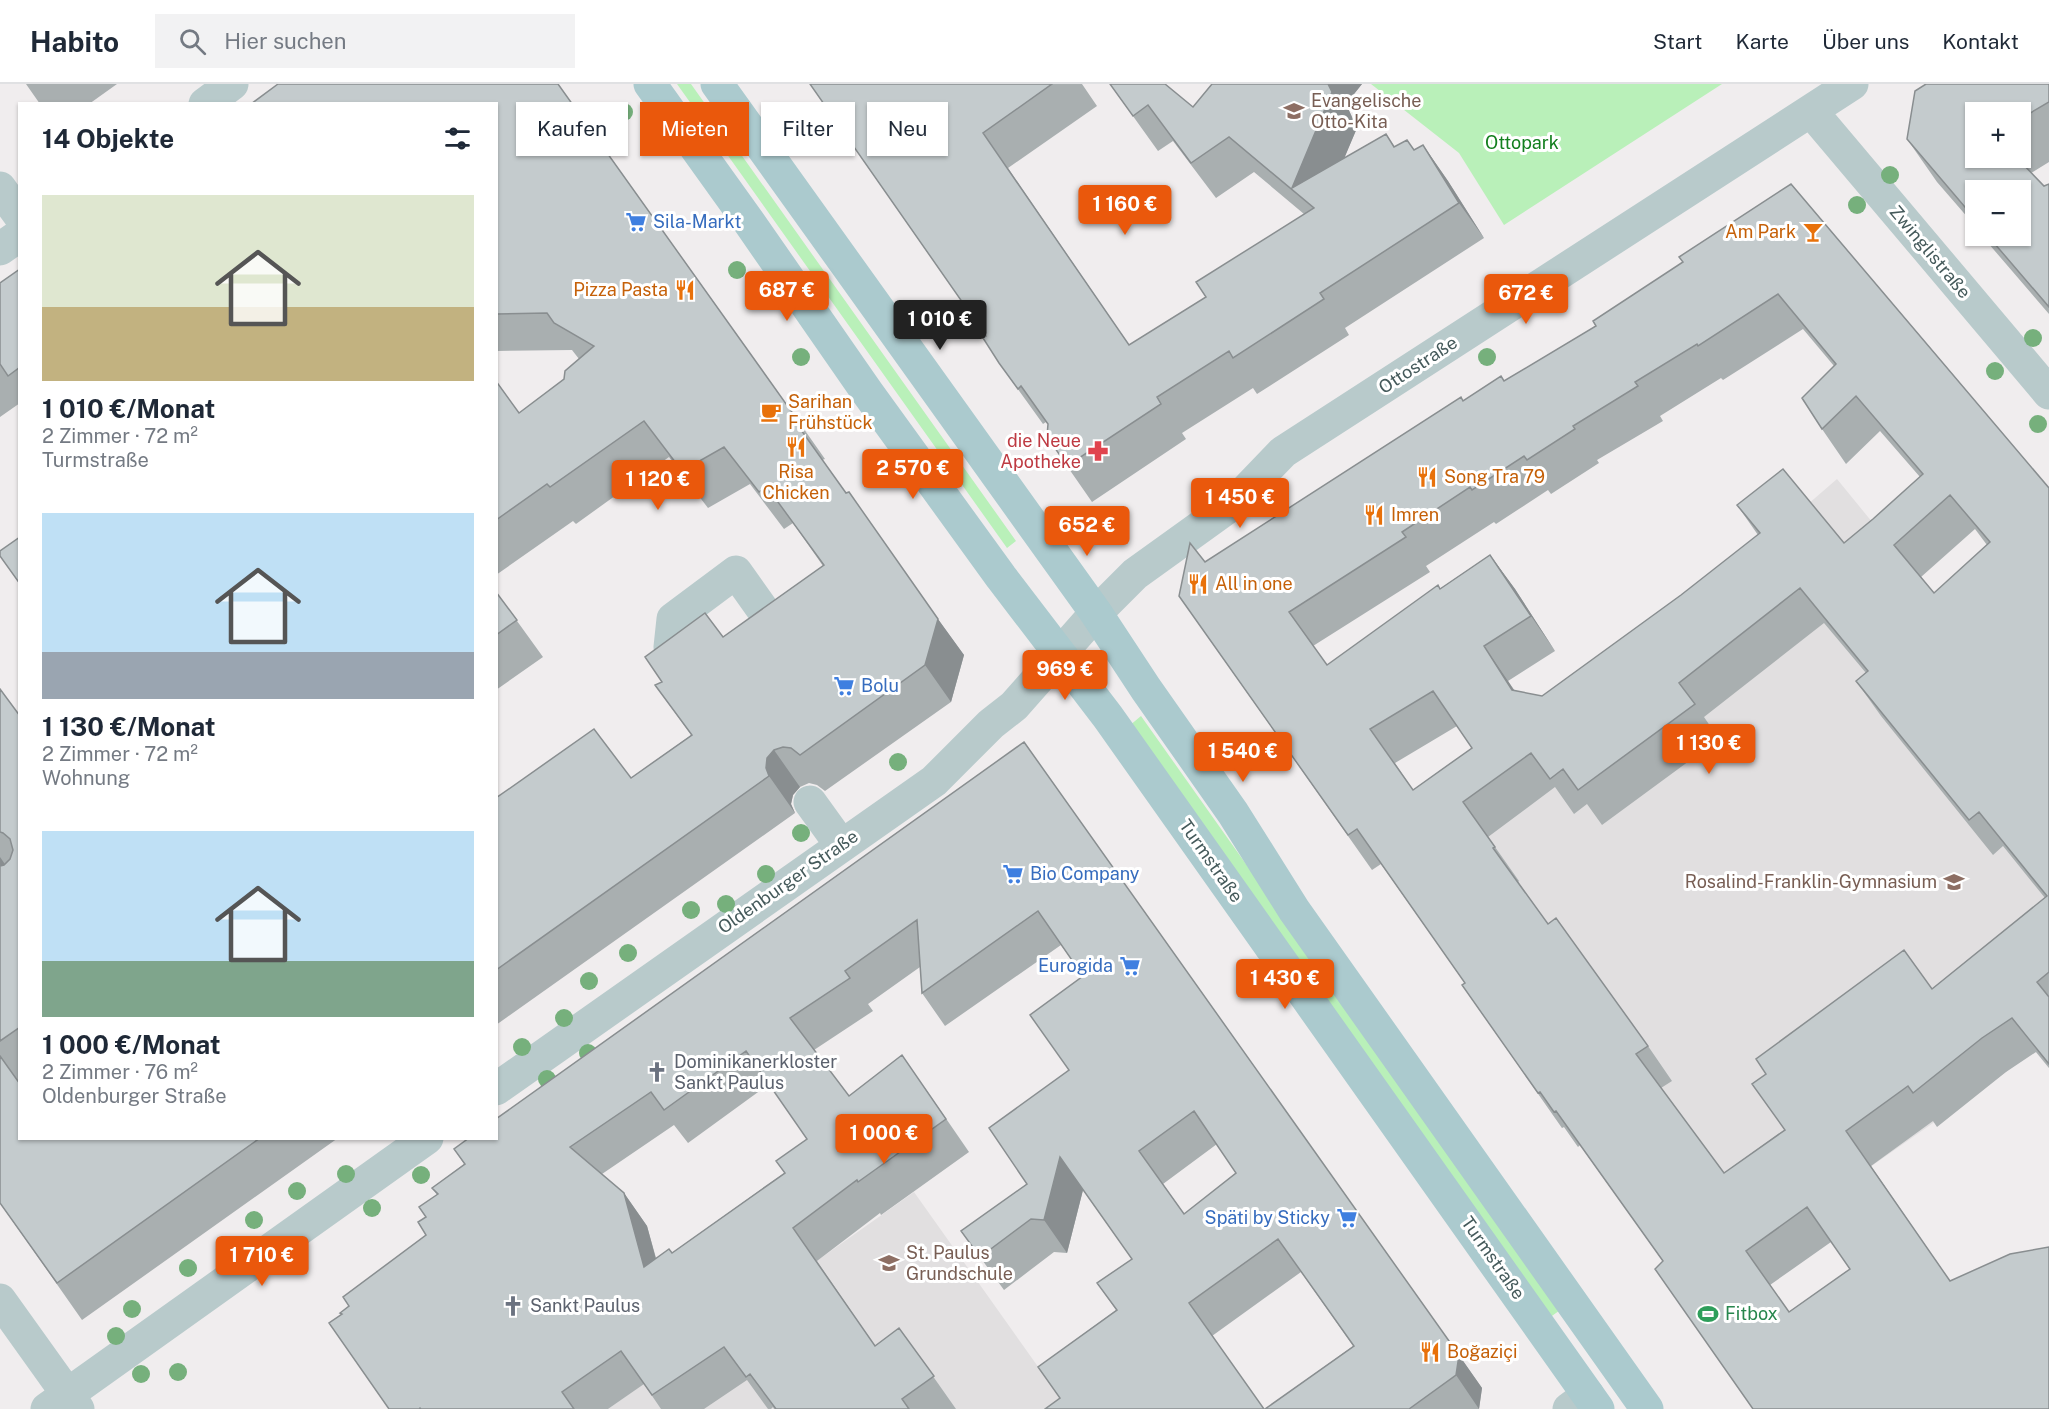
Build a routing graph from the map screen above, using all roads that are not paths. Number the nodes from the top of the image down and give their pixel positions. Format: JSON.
{"nodes":[{"id":1,"x":232,"y":84,"type":"edge"},
{"id":2,"x":650,"y":84,"type":"edge"},
{"id":3,"x":717,"y":84,"type":"edge"},
{"id":4,"x":1852,"y":84,"type":"edge"},
{"id":5,"x":208,"y":102,"type":"edge"},
{"id":6,"x":1811,"y":111,"type":"junction"},
{"id":7,"x":0,"y":188,"type":"edge"},
{"id":8,"x":18,"y":213,"type":"edge"},
{"id":9,"x":18,"y":236,"type":"edge"},
{"id":10,"x":0,"y":249,"type":"edge"},
{"id":11,"x":2049,"y":393,"type":"edge"},
{"id":12,"x":1096,"y":613,"type":"junction"},
{"id":13,"x":774,"y":627,"type":"edge"},
{"id":14,"x":670,"y":647,"type":"edge"},
{"id":15,"x":1062,"y":654,"type":"junction"},
{"id":16,"x":810,"y":802,"type":"dead end"},
{"id":17,"x":841,"y":845,"type":"junction"},
{"id":18,"x":498,"y":1088,"type":"edge"},
{"id":19,"x":424,"y":1140,"type":"edge"},
{"id":20,"x":0,"y":1300,"type":"edge"},
{"id":21,"x":64,"y":1404,"type":"edge"},
{"id":22,"x":1585,"y":1404,"type":"edge"},
{"id":23,"x":1647,"y":1409,"type":"edge"}],
"edges":[{"from":1,"to":5,"type":"street"},
{"from":2,"to":15,"type":"main road","name":"Turmstraße"},
{"from":3,"to":12,"type":"main road"},
{"from":4,"to":6,"type":"street","name":"Ottostraße"},
{"from":6,"to":11,"type":"street","name":"Zwinglistraße"},
{"from":6,"to":12,"type":"street","name":"Ottostraße"},
{"from":7,"to":8,"type":"street"},
{"from":9,"to":10,"type":"street"},
{"from":12,"to":15,"type":"street","name":"Ottostraße"},
{"from":12,"to":23,"type":"main road"},
{"from":13,"to":14,"type":"street"},
{"from":15,"to":17,"type":"street","name":"Oldenburger Straße"},
{"from":15,"to":22,"type":"main road","name":"Turmstraße"},
{"from":16,"to":17,"type":"street"},
{"from":17,"to":18,"type":"street","name":"Oldenburger Straße"},
{"from":19,"to":21,"type":"street"},
{"from":20,"to":21,"type":"street"}]}
